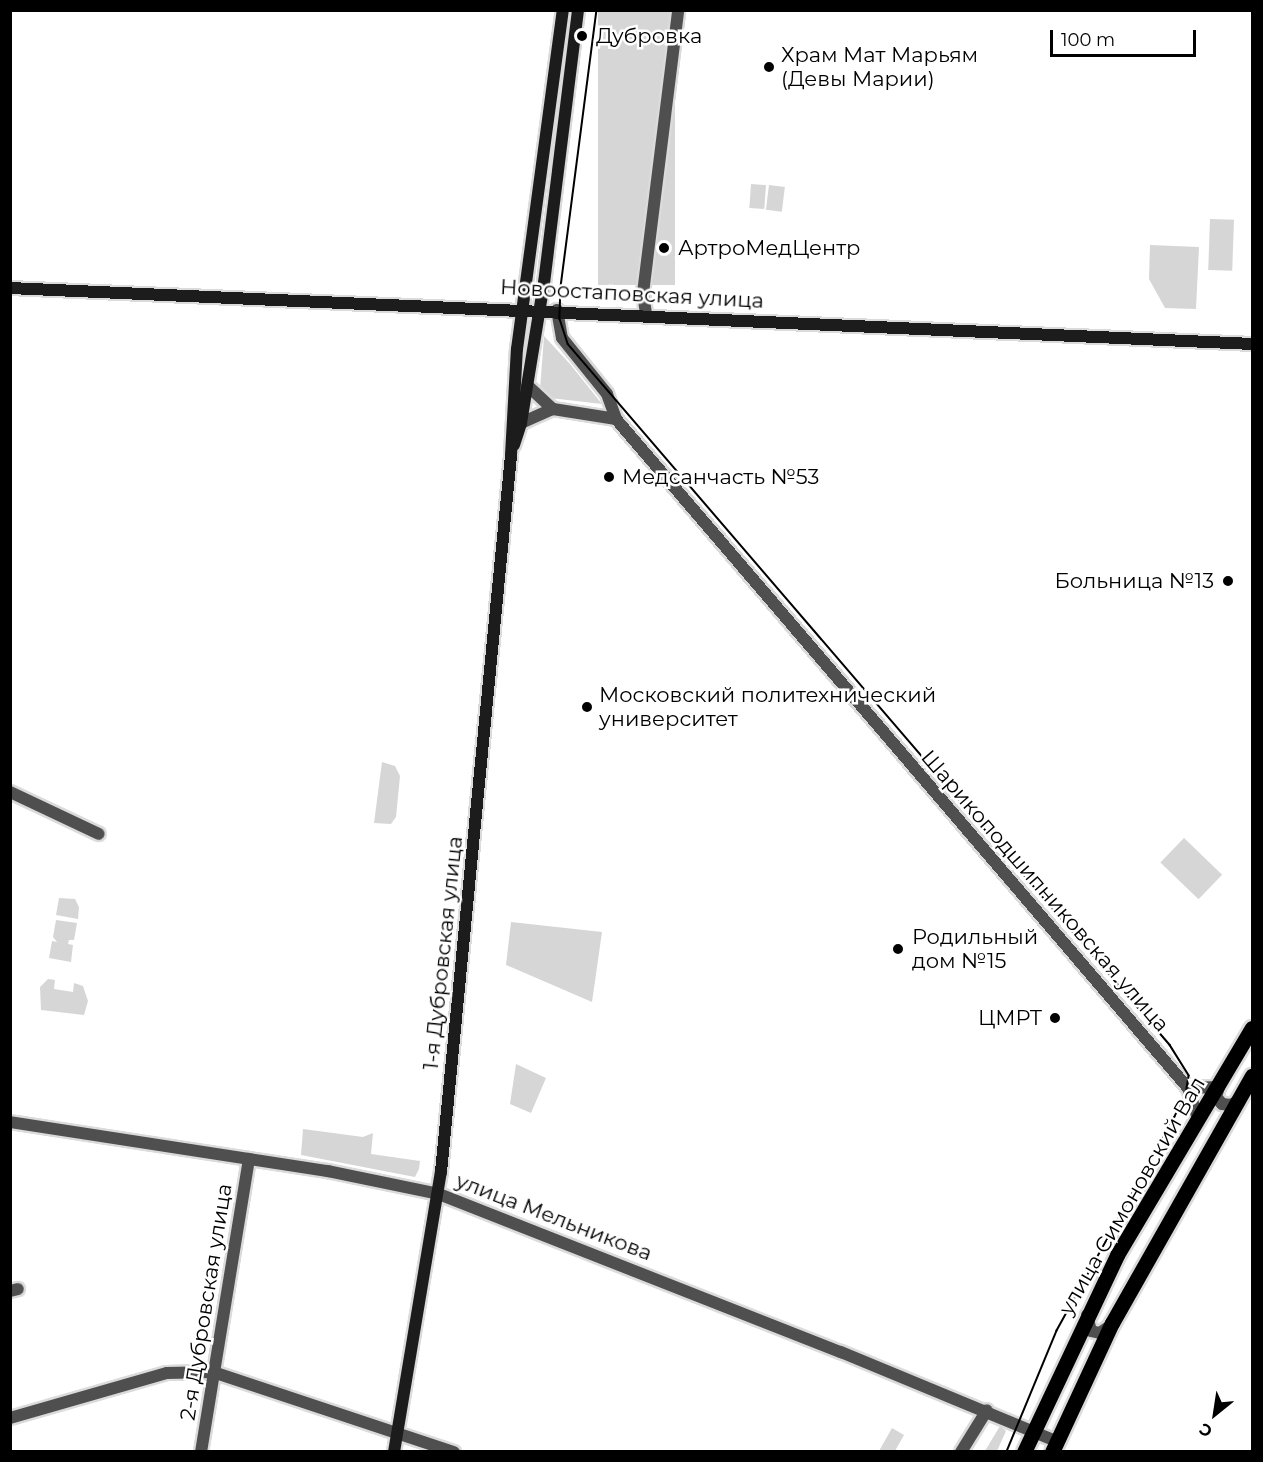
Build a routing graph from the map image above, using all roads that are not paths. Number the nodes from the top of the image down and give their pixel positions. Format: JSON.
{"nodes":[{"id":1,"x":562,"y":10,"type":"edge"},
{"id":2,"x":578,"y":10,"type":"edge"},
{"id":3,"x":678,"y":10,"type":"edge"},
{"id":4,"x":10,"y":288,"type":"edge"},
{"id":5,"x":523,"y":308,"type":"junction"},
{"id":6,"x":540,"y":309,"type":"junction"},
{"id":7,"x":557,"y":310,"type":"junction"},
{"id":8,"x":646,"y":314,"type":"junction"},
{"id":9,"x":1252,"y":344,"type":"edge"},
{"id":10,"x":528,"y":386,"type":"junction"},
{"id":11,"x":553,"y":409,"type":"junction"},
{"id":12,"x":616,"y":419,"type":"junction"},
{"id":13,"x":521,"y":423,"type":"junction"},
{"id":14,"x":511,"y":455,"type":"junction"},
{"id":15,"x":10,"y":792,"type":"edge"},
{"id":16,"x":99,"y":834,"type":"dead end"},
{"id":17,"x":1252,"y":1028,"type":"edge"},
{"id":18,"x":1252,"y":1076,"type":"edge"},
{"id":19,"x":1219,"y":1087,"type":"junction"},
{"id":20,"x":1188,"y":1088,"type":"junction"},
{"id":21,"x":1239,"y":1100,"type":"junction"},
{"id":22,"x":1198,"y":1119,"type":"junction"},
{"id":23,"x":10,"y":1122,"type":"edge"},
{"id":24,"x":249,"y":1159,"type":"junction"},
{"id":25,"x":438,"y":1194,"type":"junction"},
{"id":26,"x":1087,"y":1314,"type":"junction"},
{"id":27,"x":1110,"y":1326,"type":"junction"},
{"id":28,"x":213,"y":1371,"type":"junction"},
{"id":29,"x":987,"y":1410,"type":"junction"},
{"id":30,"x":10,"y":1418,"type":"edge"},
{"id":31,"x":1032,"y":1431,"type":"junction"},
{"id":32,"x":398,"y":1432,"type":"junction"},
{"id":33,"x":1054,"y":1446,"type":"edge"},
{"id":34,"x":201,"y":1452,"type":"edge"},
{"id":35,"x":394,"y":1452,"type":"edge"},
{"id":36,"x":454,"y":1452,"type":"edge"},
{"id":37,"x":960,"y":1452,"type":"edge"},
{"id":38,"x":1024,"y":1452,"type":"edge"}],
"edges":[{"from":1,"to":5,"type":"main road"},
{"from":2,"to":6,"type":"main road"},
{"from":3,"to":8,"type":"street"},
{"from":4,"to":5,"type":"main road","name":"Новоостаповская улица"},
{"from":5,"to":6,"type":"main road","name":"Новоостаповская улица"},
{"from":5,"to":14,"type":"main road","name":"1-я Дубровская улица"},
{"from":6,"to":7,"type":"main road","name":"Новоостаповская улица"},
{"from":6,"to":10,"type":"main road","name":"1-я Дубровская улица"},
{"from":7,"to":8,"type":"main road","name":"Новоостаповская улица"},
{"from":7,"to":12,"type":"street","name":"Шарикоподшипниковская улица"},
{"from":8,"to":9,"type":"main road","name":"Новоостаповская улица"},
{"from":10,"to":11,"type":"street"},
{"from":10,"to":13,"type":"main road","name":"1-я Дубровская улица"},
{"from":11,"to":12,"type":"street"},
{"from":11,"to":13,"type":"street"},
{"from":12,"to":20,"type":"street","name":"Шарикоподшипниковская улица"},
{"from":13,"to":14,"type":"main road","name":"1-я Дубровская улица"},
{"from":14,"to":25,"type":"main road","name":"1-я Дубровская улица"},
{"from":15,"to":16,"type":"street"},
{"from":17,"to":19,"type":"main road","name":"улица Симоновский Вал"},
{"from":18,"to":21,"type":"main road"},
{"from":19,"to":20,"type":"street"},
{"from":19,"to":21,"type":"street"},
{"from":19,"to":22,"type":"main road","name":"улица Симоновский Вал"},
{"from":20,"to":22,"type":"street"},
{"from":21,"to":27,"type":"main road"},
{"from":22,"to":26,"type":"main road","name":"улица Симоновский Вал"},
{"from":23,"to":24,"type":"street","name":"улица Мельникова"},
{"from":24,"to":25,"type":"street","name":"улица Мельникова"},
{"from":24,"to":28,"type":"street","name":"2-я Дубровская улица"},
{"from":25,"to":29,"type":"street","name":"улица Мельникова"},
{"from":25,"to":32,"type":"main road","name":"1-я Дубровская улица"},
{"from":26,"to":27,"type":"street"},
{"from":26,"to":31,"type":"main road","name":"улица Симоновский Вал"},
{"from":27,"to":33,"type":"main road"},
{"from":28,"to":30,"type":"street"},
{"from":28,"to":32,"type":"street"},
{"from":28,"to":34,"type":"street","name":"2-я Дубровская улица"},
{"from":29,"to":31,"type":"street","name":"улица Мельникова"},
{"from":29,"to":37,"type":"street"},
{"from":31,"to":33,"type":"street","name":"улица Мельникова"},
{"from":31,"to":38,"type":"main road","name":"улица Симоновский Вал"},
{"from":32,"to":35,"type":"main road","name":"1-я Дубровская улица"},
{"from":32,"to":36,"type":"street"}]}
